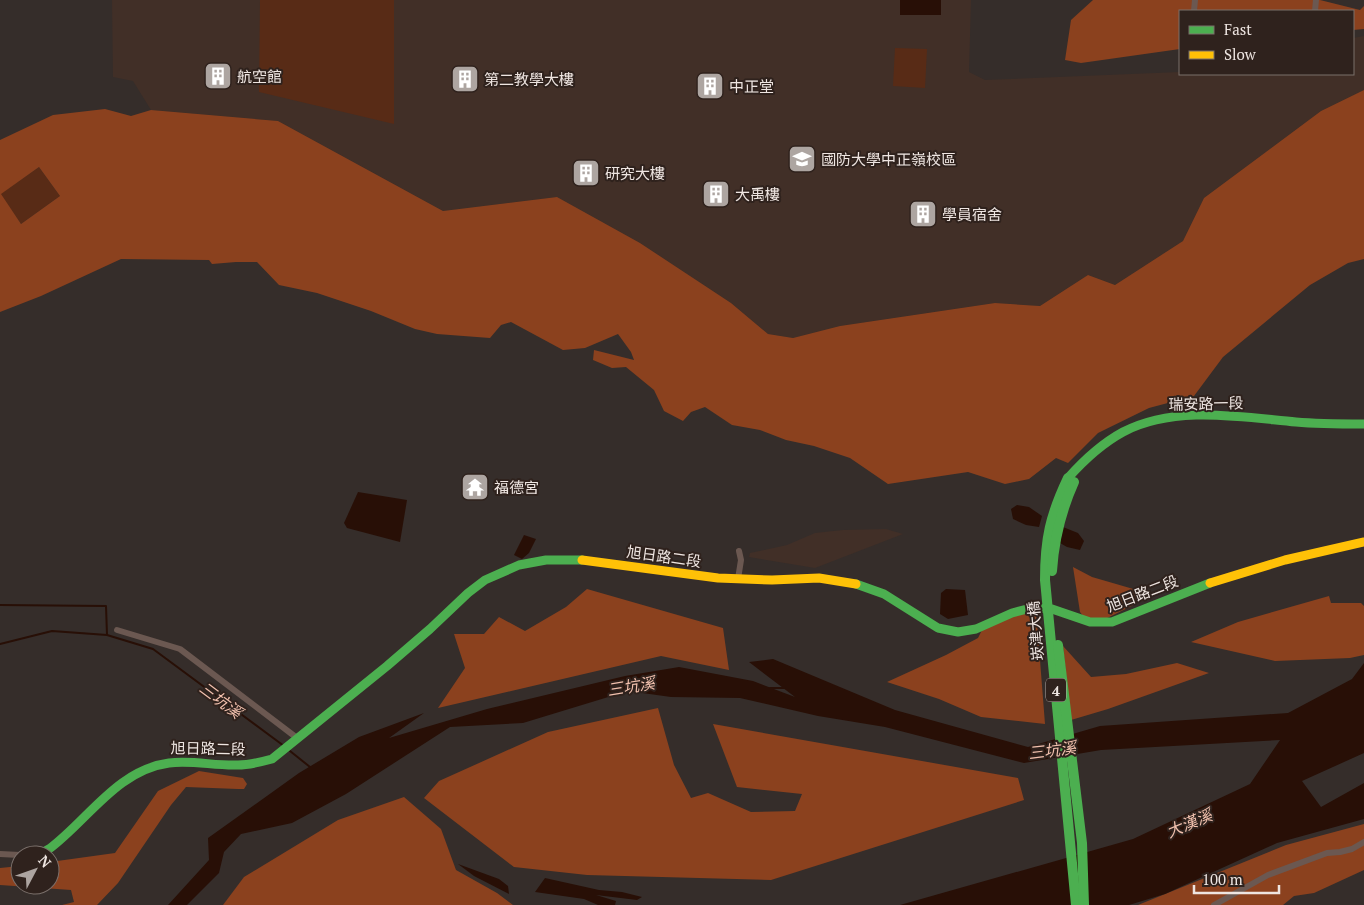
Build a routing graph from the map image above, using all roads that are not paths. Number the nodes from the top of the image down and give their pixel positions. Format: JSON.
{"nodes":[{"id":1,"x":1364,"y":424,"type":"edge"},
{"id":2,"x":1364,"y":430,"type":"edge"},
{"id":3,"x":1071,"y":480,"type":"junction"},
{"id":4,"x":1364,"y":542,"type":"edge"},
{"id":5,"x":739,"y":551,"type":"dead end"},
{"id":6,"x":738,"y":579,"type":"junction"},
{"id":7,"x":116,"y":630,"type":"dead end"},
{"id":8,"x":296,"y":739,"type":"junction"},
{"id":9,"x":1364,"y":842,"type":"edge"},
{"id":10,"x":53,"y":845,"type":"edge"},
{"id":11,"x":1076,"y":905,"type":"edge"},
{"id":12,"x":1084,"y":905,"type":"edge"},
{"id":13,"x":1214,"y":905,"type":"edge"}],
"edges":[{"from":1,"to":3,"type":"main road","name":"瑞安路一段","number":"4"},
{"from":2,"to":3,"type":"main road","name":"瑞安路一段","number":"4"},
{"from":3,"to":11,"type":"main road","name":"崁津大橋","number":"4","bridge":true},
{"from":3,"to":12,"type":"main road","name":"崁津大橋","number":"4","bridge":true},
{"from":4,"to":6,"type":"main road","name":"旭日路二段"},
{"from":5,"to":6,"type":"street"},
{"from":6,"to":8,"type":"main road","name":"旭日路二段"},
{"from":7,"to":8,"type":"street"},
{"from":8,"to":10,"type":"main road","name":"旭日路二段"},
{"from":9,"to":13,"type":"street"}]}
